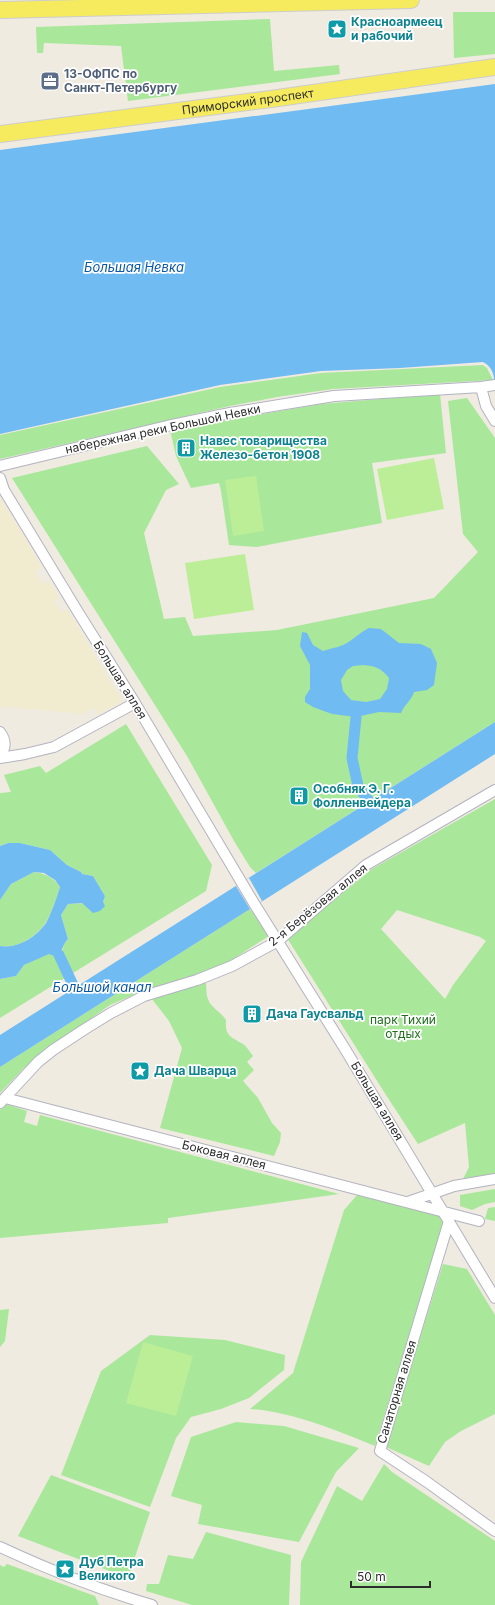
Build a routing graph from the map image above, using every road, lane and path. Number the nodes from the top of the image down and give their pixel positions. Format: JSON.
{"nodes":[{"id":1,"x":411,"y":0,"type":"edge"},
{"id":2,"x":0,"y":10,"type":"edge"},
{"id":3,"x":495,"y":67,"type":"edge"},
{"id":4,"x":0,"y":134,"type":"edge"},
{"id":5,"x":495,"y":385,"type":"edge"},
{"id":6,"x":481,"y":387,"type":"junction"},
{"id":7,"x":495,"y":421,"type":"edge"},
{"id":8,"x":0,"y":466,"type":"edge"},
{"id":9,"x":0,"y":478,"type":"edge"},
{"id":10,"x":135,"y":703,"type":"junction"},
{"id":11,"x":0,"y":732,"type":"edge"},
{"id":12,"x":3,"y":755,"type":"edge"},
{"id":13,"x":495,"y":790,"type":"edge"},
{"id":14,"x":278,"y":941,"type":"junction"},
{"id":15,"x":2,"y":1100,"type":"edge"},
{"id":16,"x":495,"y":1180,"type":"edge"},
{"id":17,"x":432,"y":1192,"type":"junction"},
{"id":18,"x":408,"y":1202,"type":"junction"},
{"id":19,"x":447,"y":1216,"type":"junction"},
{"id":20,"x":479,"y":1221,"type":"dead end"},
{"id":21,"x":495,"y":1298,"type":"edge"},
{"id":22,"x":495,"y":1531,"type":"edge"},
{"id":23,"x":0,"y":1546,"type":"edge"},
{"id":24,"x":126,"y":1602,"type":"edge"},
{"id":25,"x":152,"y":1605,"type":"edge"}],
"edges":[{"from":1,"to":2,"type":"main road"},
{"from":3,"to":4,"type":"main road","name":"Приморский проспект"},
{"from":5,"to":6,"type":"street","name":"набережная реки Большой Невки"},
{"from":6,"to":7,"type":"street"},
{"from":6,"to":8,"type":"street","name":"набережная реки Большой Невки"},
{"from":9,"to":10,"type":"street","name":"Большая аллея"},
{"from":10,"to":12,"type":"street"},
{"from":10,"to":14,"type":"street","name":"Большая аллея"},
{"from":11,"to":12,"type":"street"},
{"from":13,"to":14,"type":"street","name":"2-я Берёзовая аллея"},
{"from":14,"to":15,"type":"street","name":"2-я Берёзовая аллея"},
{"from":14,"to":17,"type":"street","name":"Большая аллея"},
{"from":15,"to":18,"type":"street","name":"Боковая аллея"},
{"from":16,"to":17,"type":"street"},
{"from":17,"to":18,"type":"street"},
{"from":17,"to":19,"type":"street","name":"Большая аллея"},
{"from":18,"to":19,"type":"street","name":"Боковая аллея"},
{"from":19,"to":20,"type":"street","name":"Боковая аллея"},
{"from":19,"to":21,"type":"street","name":"Большая аллея"},
{"from":19,"to":22,"type":"street","name":"Санаторная аллея"},
{"from":23,"to":24,"type":"street"},
{"from":24,"to":25,"type":"street"}]}
